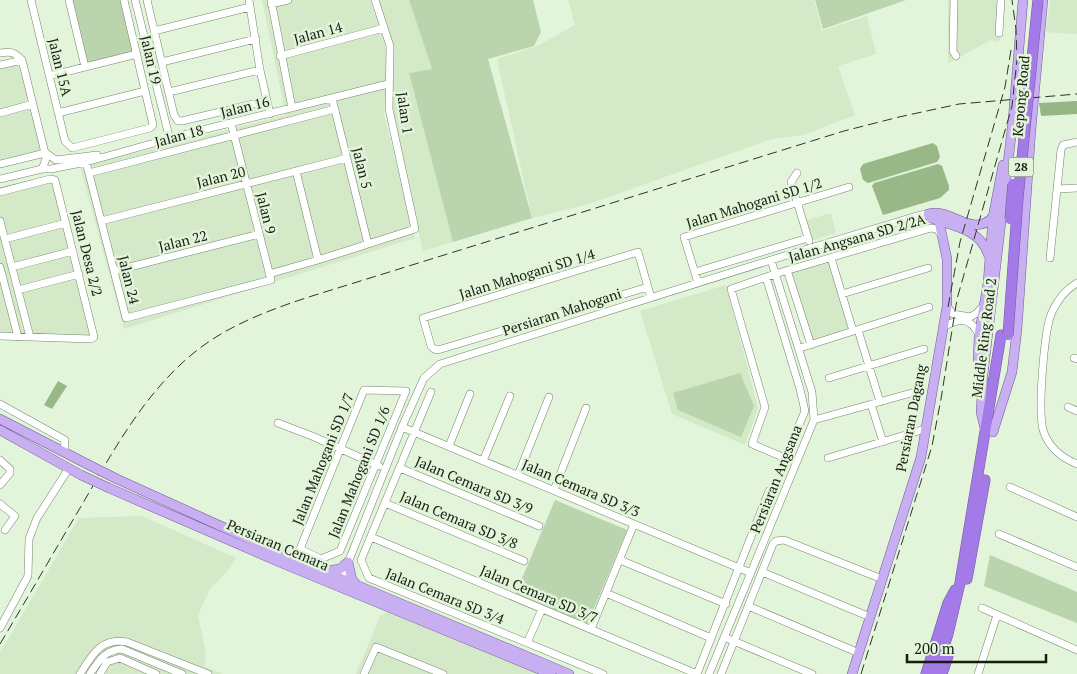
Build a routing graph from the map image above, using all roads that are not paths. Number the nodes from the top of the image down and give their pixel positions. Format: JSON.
{"nodes":[{"id":1,"x":69,"y":0,"type":"edge"},
{"id":2,"x":124,"y":0,"type":"edge"},
{"id":3,"x":135,"y":0,"type":"edge"},
{"id":4,"x":148,"y":0,"type":"edge"},
{"id":5,"x":288,"y":0,"type":"edge"},
{"id":6,"x":374,"y":0,"type":"edge"},
{"id":7,"x":954,"y":0,"type":"edge"},
{"id":8,"x":1001,"y":0,"type":"edge"},
{"id":9,"x":1023,"y":0,"type":"edge"},
{"id":10,"x":1031,"y":0,"type":"edge"},
{"id":11,"x":1038,"y":0,"type":"edge"},
{"id":12,"x":1043,"y":0,"type":"edge"},
{"id":13,"x":33,"y":1,"type":"edge"},
{"id":14,"x":271,"y":2,"type":"edge"},
{"id":15,"x":250,"y":4,"type":"edge"},
{"id":16,"x":384,"y":28,"type":"junction"},
{"id":17,"x":154,"y":31,"type":"junction"},
{"id":18,"x":999,"y":33,"type":"dead end"},
{"id":19,"x":256,"y":39,"type":"junction"},
{"id":20,"x":0,"y":53,"type":"edge"},
{"id":21,"x":137,"y":54,"type":"junction"},
{"id":22,"x":280,"y":56,"type":"junction"},
{"id":23,"x":956,"y":56,"type":"dead end"},
{"id":24,"x":22,"y":60,"type":"junction"},
{"id":25,"x":162,"y":62,"type":"junction"},
{"id":26,"x":0,"y":65,"type":"edge"},
{"id":27,"x":85,"y":67,"type":"junction"},
{"id":28,"x":260,"y":70,"type":"junction"},
{"id":29,"x":49,"y":76,"type":"junction"},
{"id":30,"x":388,"y":84,"type":"junction"},
{"id":31,"x":145,"y":90,"type":"junction"},
{"id":32,"x":169,"y":92,"type":"junction"},
{"id":33,"x":332,"y":98,"type":"junction"},
{"id":34,"x":266,"y":100,"type":"junction"},
{"id":35,"x":33,"y":104,"type":"junction"},
{"id":36,"x":292,"y":108,"type":"junction"},
{"id":37,"x":334,"y":109,"type":"junction"},
{"id":38,"x":0,"y":113,"type":"edge"},
{"id":39,"x":58,"y":113,"type":"junction"},
{"id":40,"x":270,"y":114,"type":"junction"},
{"id":41,"x":230,"y":123,"type":"junction"},
{"id":42,"x":234,"y":134,"type":"junction"},
{"id":43,"x":65,"y":140,"type":"joint"},
{"id":44,"x":170,"y":140,"type":"junction"},
{"id":45,"x":1077,"y":142,"type":"edge"},
{"id":46,"x":1009,"y":146,"type":"junction"},
{"id":47,"x":46,"y":153,"type":"junction"},
{"id":48,"x":108,"y":155,"type":"junction"},
{"id":49,"x":347,"y":158,"type":"junction"},
{"id":50,"x":86,"y":162,"type":"junction"},
{"id":51,"x":0,"y":164,"type":"edge"},
{"id":52,"x":42,"y":169,"type":"junction"},
{"id":53,"x":296,"y":171,"type":"junction"},
{"id":54,"x":89,"y":173,"type":"junction"},
{"id":55,"x":796,"y":174,"type":"dead end"},
{"id":56,"x":0,"y":179,"type":"edge"},
{"id":57,"x":246,"y":184,"type":"junction"},
{"id":58,"x":849,"y":187,"type":"dead end"},
{"id":59,"x":1077,"y":188,"type":"edge"},
{"id":60,"x":1058,"y":189,"type":"junction"},
{"id":61,"x":0,"y":192,"type":"edge"},
{"id":62,"x":1004,"y":197,"type":"junction"},
{"id":63,"x":1027,"y":200,"type":"junction"},
{"id":64,"x":797,"y":203,"type":"junction"},
{"id":65,"x":928,"y":214,"type":"junction"},
{"id":66,"x":993,"y":217,"type":"junction"},
{"id":67,"x":0,"y":221,"type":"edge"},
{"id":68,"x":101,"y":221,"type":"junction"},
{"id":69,"x":939,"y":221,"type":"junction"},
{"id":70,"x":66,"y":223,"type":"junction"},
{"id":71,"x":960,"y":228,"type":"junction"},
{"id":72,"x":259,"y":234,"type":"junction"},
{"id":73,"x":808,"y":238,"type":"junction"},
{"id":74,"x":5,"y":239,"type":"junction"},
{"id":75,"x":943,"y":240,"type":"junction"},
{"id":76,"x":368,"y":244,"type":"junction"},
{"id":77,"x":811,"y":248,"type":"junction"},
{"id":78,"x":73,"y":251,"type":"junction"},
{"id":79,"x":989,"y":256,"type":"junction"},
{"id":80,"x":831,"y":258,"type":"junction"},
{"id":81,"x":1050,"y":258,"type":"dead end"},
{"id":82,"x":318,"y":260,"type":"junction"},
{"id":83,"x":771,"y":260,"type":"junction"},
{"id":84,"x":0,"y":267,"type":"edge"},
{"id":85,"x":12,"y":267,"type":"junction"},
{"id":86,"x":928,"y":268,"type":"dead end"},
{"id":87,"x":787,"y":270,"type":"junction"},
{"id":88,"x":114,"y":271,"type":"junction"},
{"id":89,"x":695,"y":272,"type":"junction"},
{"id":90,"x":79,"y":274,"type":"junction"},
{"id":91,"x":775,"y":274,"type":"junction"},
{"id":92,"x":270,"y":277,"type":"junction"},
{"id":93,"x":766,"y":277,"type":"junction"},
{"id":94,"x":698,"y":283,"type":"junction"},
{"id":95,"x":1077,"y":283,"type":"edge"},
{"id":96,"x":648,"y":287,"type":"junction"},
{"id":97,"x":18,"y":290,"type":"junction"},
{"id":98,"x":842,"y":294,"type":"junction"},
{"id":99,"x":651,"y":298,"type":"junction"},
{"id":100,"x":984,"y":305,"type":"junction"},
{"id":101,"x":947,"y":306,"type":"junction"},
{"id":102,"x":929,"y":307,"type":"dead end"},
{"id":103,"x":943,"y":327,"type":"junction"},
{"id":104,"x":856,"y":330,"type":"junction"},
{"id":105,"x":979,"y":335,"type":"junction"},
{"id":106,"x":1005,"y":335,"type":"junction"},
{"id":107,"x":0,"y":336,"type":"edge"},
{"id":108,"x":18,"y":337,"type":"junction"},
{"id":109,"x":30,"y":337,"type":"junction"},
{"id":110,"x":811,"y":345,"type":"junction"},
{"id":111,"x":800,"y":348,"type":"junction"},
{"id":112,"x":924,"y":349,"type":"dead end"},
{"id":113,"x":869,"y":366,"type":"junction"},
{"id":114,"x":983,"y":375,"type":"junction"},
{"id":115,"x":829,"y":378,"type":"dead end"},
{"id":116,"x":406,"y":391,"type":"joint"},
{"id":117,"x":431,"y":392,"type":"dead end"},
{"id":118,"x":915,"y":392,"type":"dead end"},
{"id":119,"x":470,"y":394,"type":"dead end"},
{"id":120,"x":510,"y":396,"type":"dead end"},
{"id":121,"x":549,"y":397,"type":"dead end"},
{"id":122,"x":880,"y":402,"type":"junction"},
{"id":123,"x":0,"y":404,"type":"edge"},
{"id":124,"x":871,"y":404,"type":"junction"},
{"id":125,"x":1068,"y":407,"type":"dead end"},
{"id":126,"x":586,"y":408,"type":"dead end"},
{"id":127,"x":1077,"y":411,"type":"edge"},
{"id":128,"x":0,"y":419,"type":"edge"},
{"id":129,"x":814,"y":420,"type":"junction"},
{"id":130,"x":278,"y":424,"type":"dead end"},
{"id":131,"x":408,"y":429,"type":"junction"},
{"id":132,"x":925,"y":429,"type":"junction"},
{"id":133,"x":0,"y":430,"type":"edge"},
{"id":134,"x":989,"y":432,"type":"junction"},
{"id":135,"x":883,"y":442,"type":"junction"},
{"id":136,"x":449,"y":446,"type":"junction"},
{"id":137,"x":341,"y":448,"type":"junction"},
{"id":138,"x":64,"y":452,"type":"junction"},
{"id":139,"x":828,"y":458,"type":"dead end"},
{"id":140,"x":0,"y":460,"type":"edge"},
{"id":141,"x":483,"y":461,"type":"junction"},
{"id":142,"x":376,"y":464,"type":"junction"},
{"id":143,"x":1077,"y":464,"type":"edge"},
{"id":144,"x":69,"y":468,"type":"junction"},
{"id":145,"x":386,"y":468,"type":"junction"},
{"id":146,"x":400,"y":468,"type":"junction"},
{"id":147,"x":518,"y":475,"type":"junction"},
{"id":148,"x":0,"y":485,"type":"edge"},
{"id":149,"x":1010,"y":488,"type":"dead end"},
{"id":150,"x":554,"y":490,"type":"junction"},
{"id":151,"x":769,"y":492,"type":"dead end"},
{"id":152,"x":385,"y":503,"type":"junction"},
{"id":153,"x":0,"y":504,"type":"edge"},
{"id":154,"x":1077,"y":517,"type":"edge"},
{"id":155,"x":634,"y":524,"type":"junction"},
{"id":156,"x":539,"y":526,"type":"dead end"},
{"id":157,"x":5,"y":530,"type":"dead end"},
{"id":158,"x":1000,"y":534,"type":"dead end"},
{"id":159,"x":371,"y":537,"type":"junction"},
{"id":160,"x":300,"y":549,"type":"joint"},
{"id":161,"x":620,"y":560,"type":"junction"},
{"id":162,"x":524,"y":561,"type":"dead end"},
{"id":163,"x":348,"y":562,"type":"junction"},
{"id":164,"x":1077,"y":567,"type":"edge"},
{"id":165,"x":745,"y":570,"type":"junction"},
{"id":166,"x":326,"y":571,"type":"junction"},
{"id":167,"x":762,"y":572,"type":"junction"},
{"id":168,"x":882,"y":579,"type":"junction"},
{"id":169,"x":341,"y":582,"type":"junction"},
{"id":170,"x":356,"y":584,"type":"junction"},
{"id":171,"x":606,"y":593,"type":"junction"},
{"id":172,"x":726,"y":604,"type":"junction"},
{"id":173,"x":748,"y":606,"type":"junction"},
{"id":174,"x":542,"y":608,"type":"junction"},
{"id":175,"x":982,"y":608,"type":"dead end"},
{"id":176,"x":997,"y":615,"type":"junction"},
{"id":177,"x":870,"y":617,"type":"junction"},
{"id":178,"x":0,"y":628,"type":"edge"},
{"id":179,"x":591,"y":629,"type":"junction"},
{"id":180,"x":724,"y":637,"type":"junction"},
{"id":181,"x":712,"y":638,"type":"junction"},
{"id":182,"x":734,"y":642,"type":"junction"},
{"id":183,"x":527,"y":643,"type":"junction"},
{"id":184,"x":1077,"y":650,"type":"edge"},
{"id":185,"x":859,"y":653,"type":"junction"},
{"id":186,"x":533,"y":666,"type":"junction"},
{"id":187,"x":190,"y":671,"type":"edge"},
{"id":188,"x":930,"y":672,"type":"edge"},
{"id":189,"x":80,"y":674,"type":"edge"},
{"id":190,"x":90,"y":674,"type":"edge"},
{"id":191,"x":100,"y":674,"type":"edge"},
{"id":192,"x":156,"y":674,"type":"edge"},
{"id":193,"x":182,"y":674,"type":"edge"},
{"id":194,"x":208,"y":674,"type":"edge"},
{"id":195,"x":364,"y":674,"type":"edge"},
{"id":196,"x":443,"y":674,"type":"edge"},
{"id":197,"x":543,"y":674,"type":"edge"},
{"id":198,"x":551,"y":674,"type":"edge"},
{"id":199,"x":569,"y":674,"type":"edge"},
{"id":200,"x":603,"y":674,"type":"edge"},
{"id":201,"x":697,"y":674,"type":"edge"},
{"id":202,"x":709,"y":674,"type":"edge"},
{"id":203,"x":721,"y":674,"type":"edge"},
{"id":204,"x":812,"y":674,"type":"edge"},
{"id":205,"x":852,"y":674,"type":"edge"},
{"id":206,"x":942,"y":674,"type":"edge"},
{"id":207,"x":978,"y":674,"type":"edge"}],
"edges":[{"from":1,"to":27,"type":"street"},
{"from":2,"to":21,"type":"street","name":"Jalan 19"},
{"from":3,"to":44,"type":"street"},
{"from":4,"to":17,"type":"street"},
{"from":5,"to":14,"type":"street"},
{"from":6,"to":16,"type":"street","name":"Jalan 1"},
{"from":7,"to":23,"type":"street"},
{"from":8,"to":18,"type":"street"},
{"from":9,"to":46,"type":"main road","name":"Kepong Road"},
{"from":10,"to":106,"type":"highway","name":"Middle Ring Road 2","number":"28","bridge":true},
{"from":11,"to":106,"type":"highway","name":"Middle Ring Road 2","number":"28","bridge":true},
{"from":12,"to":63,"type":"main road","name":"Kepong Road"},
{"from":13,"to":29,"type":"street","name":"Jalan 15A"},
{"from":14,"to":22,"type":"street"},
{"from":15,"to":17,"type":"street"},
{"from":15,"to":19,"type":"street"},
{"from":16,"to":22,"type":"street","name":"Jalan 14"},
{"from":16,"to":30,"type":"street","name":"Jalan 1"},
{"from":17,"to":25,"type":"street"},
{"from":19,"to":25,"type":"street"},
{"from":19,"to":28,"type":"street"},
{"from":20,"to":24,"type":"street"},
{"from":21,"to":27,"type":"street"},
{"from":21,"to":31,"type":"street","name":"Jalan 19"},
{"from":22,"to":36,"type":"street","name":"Jalan 14"},
{"from":24,"to":26,"type":"street"},
{"from":24,"to":35,"type":"street"},
{"from":25,"to":32,"type":"street"},
{"from":27,"to":29,"type":"street"},
{"from":28,"to":32,"type":"street"},
{"from":28,"to":34,"type":"street"},
{"from":29,"to":39,"type":"street","name":"Jalan 15A"},
{"from":30,"to":33,"type":"street","name":"Jalan 16"},
{"from":30,"to":76,"type":"street","name":"Jalan 1"},
{"from":31,"to":39,"type":"street"},
{"from":31,"to":43,"type":"street","name":"Jalan 19"},
{"from":32,"to":34,"type":"street"},
{"from":33,"to":36,"type":"street","name":"Jalan 16"},
{"from":33,"to":37,"type":"street","name":"Jalan 5"},
{"from":34,"to":40,"type":"street"},
{"from":35,"to":38,"type":"street"},
{"from":35,"to":47,"type":"street"},
{"from":36,"to":40,"type":"street","name":"Jalan 16"},
{"from":37,"to":42,"type":"street","name":"Jalan 18"},
{"from":37,"to":49,"type":"street","name":"Jalan 5"},
{"from":39,"to":43,"type":"street","name":"Jalan 15A"},
{"from":40,"to":41,"type":"street","name":"Jalan 16"},
{"from":41,"to":42,"type":"street","name":"Jalan 9"},
{"from":41,"to":44,"type":"street","name":"Jalan 16"},
{"from":42,"to":54,"type":"street","name":"Jalan 18"},
{"from":42,"to":57,"type":"street","name":"Jalan 9"},
{"from":44,"to":48,"type":"street","name":"Jalan 16"},
{"from":45,"to":60,"type":"street"},
{"from":46,"to":62,"type":"main road","name":"Kepong Road"},
{"from":46,"to":66,"type":"main road"},
{"from":47,"to":48,"type":"street","name":"Jalan 16"},
{"from":47,"to":51,"type":"street"},
{"from":47,"to":52,"type":"street"},
{"from":48,"to":50,"type":"street","name":"Jalan 16"},
{"from":49,"to":53,"type":"street","name":"Jalan 20"},
{"from":49,"to":76,"type":"street","name":"Jalan 5"},
{"from":50,"to":52,"type":"street","name":"Jalan 16"},
{"from":50,"to":54,"type":"street","name":"Jalan 24"},
{"from":52,"to":56,"type":"street","name":"Jalan 16"},
{"from":53,"to":57,"type":"street","name":"Jalan 20"},
{"from":53,"to":82,"type":"street"},
{"from":54,"to":68,"type":"street","name":"Jalan 24"},
{"from":55,"to":64,"type":"street"},
{"from":57,"to":68,"type":"street","name":"Jalan 20"},
{"from":57,"to":72,"type":"street","name":"Jalan 9"},
{"from":58,"to":64,"type":"street","name":"Jalan Mahogani SD 1/2"},
{"from":59,"to":60,"type":"street"},
{"from":60,"to":81,"type":"street"},
{"from":61,"to":70,"type":"street","name":"Jalan Desa 2/2"},
{"from":62,"to":63,"type":"main road"},
{"from":62,"to":114,"type":"main road","name":"Kepong Road"},
{"from":63,"to":134,"type":"main road","name":"Kepong Road"},
{"from":64,"to":73,"type":"street"},
{"from":64,"to":89,"type":"street","name":"Jalan Mahogani SD 1/2"},
{"from":65,"to":66,"type":"main road","name":"Persiaran Mahogani"},
{"from":65,"to":69,"type":"main road"},
{"from":65,"to":77,"type":"street","name":"Persiaran Mahogani"},
{"from":66,"to":79,"type":"main road"},
{"from":67,"to":74,"type":"street"},
{"from":68,"to":88,"type":"street","name":"Jalan 24"},
{"from":69,"to":71,"type":"main road"},
{"from":69,"to":75,"type":"main road","name":"Persiaran Dagang"},
{"from":70,"to":74,"type":"street"},
{"from":70,"to":78,"type":"street","name":"Jalan Desa 2/2"},
{"from":71,"to":75,"type":"main road"},
{"from":71,"to":79,"type":"main road"},
{"from":72,"to":88,"type":"street","name":"Jalan 22"},
{"from":72,"to":92,"type":"street","name":"Jalan 9"},
{"from":73,"to":77,"type":"street"},
{"from":73,"to":89,"type":"street"},
{"from":74,"to":85,"type":"street"},
{"from":75,"to":80,"type":"street","name":"Jalan Angsana SD 2/2A"},
{"from":75,"to":101,"type":"main road","name":"Persiaran Dagang"},
{"from":76,"to":82,"type":"street"},
{"from":77,"to":83,"type":"street","name":"Persiaran Mahogani"},
{"from":78,"to":85,"type":"street"},
{"from":78,"to":90,"type":"street","name":"Jalan Desa 2/2"},
{"from":79,"to":100,"type":"main road"},
{"from":80,"to":87,"type":"street","name":"Jalan Angsana SD 2/2A"},
{"from":80,"to":98,"type":"street"},
{"from":82,"to":92,"type":"street"},
{"from":83,"to":91,"type":"street","name":"Persiaran Angsana"},
{"from":83,"to":94,"type":"street","name":"Persiaran Mahogani"},
{"from":84,"to":108,"type":"street"},
{"from":85,"to":97,"type":"street"},
{"from":86,"to":98,"type":"street"},
{"from":87,"to":91,"type":"street","name":"Jalan Angsana SD 2/2A"},
{"from":87,"to":110,"type":"street"},
{"from":88,"to":92,"type":"street","name":"Jalan 24"},
{"from":89,"to":94,"type":"street","name":"Jalan Mahogani SD 1/2"},
{"from":90,"to":97,"type":"street"},
{"from":90,"to":109,"type":"street","name":"Jalan Desa 2/2"},
{"from":91,"to":93,"type":"street","name":"Jalan Angsana SD 2/2A"},
{"from":91,"to":111,"type":"street","name":"Persiaran Angsana"},
{"from":93,"to":93,"type":"street","name":"Jalan Angsana SD 2/2A"},
{"from":94,"to":99,"type":"street","name":"Persiaran Mahogani"},
{"from":95,"to":143,"type":"street"},
{"from":96,"to":96,"type":"street","name":"Jalan Mahogani SD 1/4"},
{"from":96,"to":99,"type":"street"},
{"from":97,"to":109,"type":"street"},
{"from":98,"to":104,"type":"street"},
{"from":99,"to":131,"type":"street","name":"Persiaran Mahogani"},
{"from":100,"to":101,"type":"street"},
{"from":100,"to":105,"type":"main road"},
{"from":101,"to":103,"type":"main road","name":"Persiaran Dagang"},
{"from":102,"to":104,"type":"street"},
{"from":103,"to":105,"type":"street"},
{"from":103,"to":132,"type":"main road","name":"Persiaran Dagang"},
{"from":104,"to":110,"type":"street"},
{"from":104,"to":113,"type":"street"},
{"from":105,"to":114,"type":"main road"},
{"from":106,"to":134,"type":"highway","name":"Middle Ring Road 2","number":"28"},
{"from":107,"to":108,"type":"street"},
{"from":108,"to":109,"type":"street"},
{"from":110,"to":111,"type":"street"},
{"from":111,"to":129,"type":"street","name":"Persiaran Angsana"},
{"from":112,"to":113,"type":"street"},
{"from":113,"to":115,"type":"street"},
{"from":113,"to":122,"type":"street"},
{"from":114,"to":134,"type":"main road","name":"Kepong Road"},
{"from":116,"to":137,"type":"street","name":"Jalan Mahogani SD 1/7"},
{"from":116,"to":142,"type":"street","name":"Jalan Mahogani SD 1/6"},
{"from":117,"to":131,"type":"street"},
{"from":118,"to":122,"type":"street"},
{"from":119,"to":136,"type":"street"},
{"from":120,"to":141,"type":"street"},
{"from":121,"to":147,"type":"street"},
{"from":122,"to":124,"type":"street"},
{"from":123,"to":138,"type":"street"},
{"from":124,"to":129,"type":"street"},
{"from":124,"to":135,"type":"street"},
{"from":125,"to":127,"type":"street"},
{"from":126,"to":150,"type":"street"},
{"from":128,"to":138,"type":"main road","name":"Persiaran Cemara"},
{"from":129,"to":165,"type":"street","name":"Persiaran Angsana"},
{"from":130,"to":137,"type":"street"},
{"from":131,"to":136,"type":"street","name":"Jalan Cemara SD 3/3"},
{"from":131,"to":145,"type":"street","name":"Persiaran Mahogani"},
{"from":131,"to":146,"type":"street","name":"Jalan Cemara SD 3/4"},
{"from":132,"to":135,"type":"street"},
{"from":132,"to":168,"type":"main road","name":"Persiaran Dagang"},
{"from":133,"to":144,"type":"main road","name":"Persiaran Cemara"},
{"from":134,"to":188,"type":"highway","name":"Middle Ring Road 2","number":"28"},
{"from":134,"to":206,"type":"highway","name":"Middle Ring Road 2","number":"28"},
{"from":135,"to":139,"type":"street"},
{"from":136,"to":141,"type":"street","name":"Jalan Cemara SD 3/3"},
{"from":137,"to":142,"type":"street"},
{"from":137,"to":160,"type":"street","name":"Jalan Mahogani SD 1/7"},
{"from":138,"to":166,"type":"main road","name":"Persiaran Cemara","bridge":true},
{"from":140,"to":148,"type":"street"},
{"from":141,"to":147,"type":"street","name":"Jalan Cemara SD 3/3"},
{"from":142,"to":145,"type":"street"},
{"from":142,"to":160,"type":"street","name":"Jalan Mahogani SD 1/6"},
{"from":144,"to":169,"type":"main road","name":"Persiaran Cemara","bridge":true},
{"from":144,"to":178,"type":"street"},
{"from":145,"to":163,"type":"street","name":"Persiaran Mahogani"},
{"from":146,"to":152,"type":"street","name":"Jalan Cemara SD 3/4"},
{"from":146,"to":156,"type":"street","name":"Jalan Cemara SD 3/9"},
{"from":147,"to":150,"type":"street","name":"Jalan Cemara SD 3/3"},
{"from":149,"to":154,"type":"street"},
{"from":150,"to":155,"type":"street","name":"Jalan Cemara SD 3/3"},
{"from":151,"to":165,"type":"street"},
{"from":152,"to":159,"type":"street","name":"Jalan Cemara SD 3/4"},
{"from":152,"to":162,"type":"street","name":"Jalan Cemara SD 3/8"},
{"from":153,"to":157,"type":"street"},
{"from":155,"to":161,"type":"street"},
{"from":155,"to":165,"type":"street","name":"Jalan Cemara SD 3/3"},
{"from":158,"to":164,"type":"street"},
{"from":159,"to":174,"type":"street","name":"Jalan Cemara SD 3/7"},
{"from":159,"to":183,"type":"street","name":"Jalan Cemara SD 3/4"},
{"from":161,"to":171,"type":"street"},
{"from":161,"to":172,"type":"street"},
{"from":163,"to":166,"type":"main road"},
{"from":163,"to":169,"type":"street","name":"Persiaran Mahogani"},
{"from":163,"to":170,"type":"main road"},
{"from":165,"to":172,"type":"street"},
{"from":165,"to":180,"type":"street","name":"Persiaran Angsana"},
{"from":166,"to":169,"type":"main road","name":"Persiaran Cemara"},
{"from":167,"to":168,"type":"street"},
{"from":167,"to":173,"type":"street"},
{"from":167,"to":177,"type":"street"},
{"from":168,"to":177,"type":"main road","name":"Persiaran Dagang"},
{"from":169,"to":170,"type":"main road","name":"Persiaran Cemara"},
{"from":169,"to":186,"type":"main road","name":"Persiaran Cemara"},
{"from":170,"to":199,"type":"main road","name":"Persiaran Cemara"},
{"from":171,"to":179,"type":"street"},
{"from":171,"to":181,"type":"street"},
{"from":172,"to":181,"type":"street"},
{"from":173,"to":182,"type":"street"},
{"from":173,"to":185,"type":"street"},
{"from":174,"to":179,"type":"street","name":"Jalan Cemara SD 3/7"},
{"from":174,"to":183,"type":"street"},
{"from":175,"to":176,"type":"street"},
{"from":176,"to":184,"type":"street"},
{"from":176,"to":207,"type":"street"},
{"from":177,"to":185,"type":"main road","name":"Persiaran Dagang"},
{"from":179,"to":201,"type":"street","name":"Jalan Cemara SD 3/7"},
{"from":180,"to":182,"type":"street"},
{"from":180,"to":202,"type":"street","name":"Persiaran Angsana"},
{"from":181,"to":201,"type":"street"},
{"from":182,"to":203,"type":"street"},
{"from":182,"to":204,"type":"street"},
{"from":183,"to":200,"type":"street","name":"Jalan Cemara SD 3/4"},
{"from":185,"to":205,"type":"main road","name":"Persiaran Dagang"},
{"from":186,"to":197,"type":"main road"},
{"from":186,"to":198,"type":"main road","name":"Persiaran Cemara"},
{"from":187,"to":189,"type":"street"},
{"from":187,"to":194,"type":"street"},
{"from":190,"to":193,"type":"street"},
{"from":191,"to":192,"type":"street"},
{"from":195,"to":196,"type":"street"}]}
